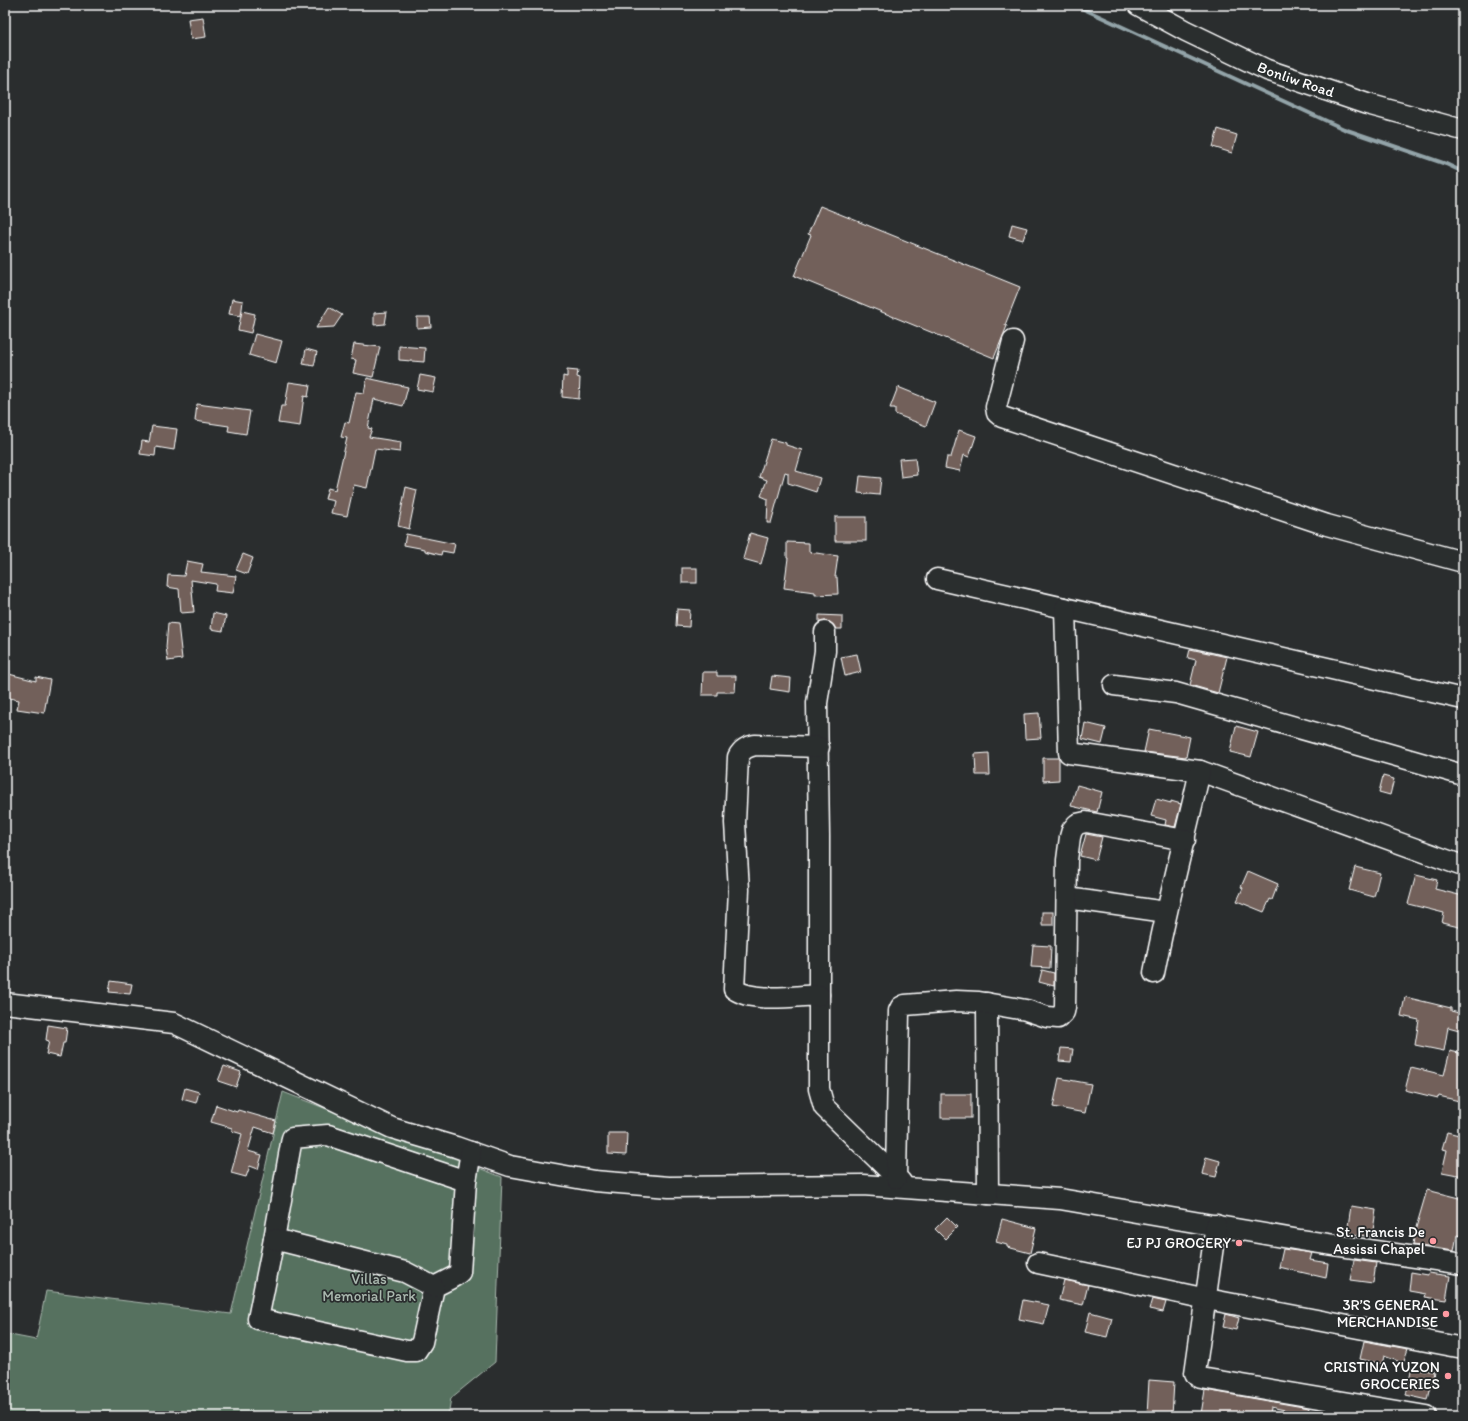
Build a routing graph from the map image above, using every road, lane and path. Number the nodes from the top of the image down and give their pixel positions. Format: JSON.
{"nodes":[{"id":1,"x":1138,"y":5,"type":"edge"},
{"id":2,"x":1463,"y":130,"type":"edge"},
{"id":3,"x":1013,"y":341,"type":"dead end"},
{"id":4,"x":1463,"y":562,"type":"edge"},
{"id":5,"x":937,"y":579,"type":"dead end"},
{"id":6,"x":1065,"y":608,"type":"junction"},
{"id":7,"x":825,"y":632,"type":"dead end"},
{"id":8,"x":1114,"y":684,"type":"dead end"},
{"id":9,"x":1463,"y":699,"type":"edge"},
{"id":10,"x":819,"y":747,"type":"junction"},
{"id":11,"x":1200,"y":771,"type":"junction"},
{"id":12,"x":1463,"y":775,"type":"edge"},
{"id":13,"x":1185,"y":840,"type":"junction"},
{"id":14,"x":1463,"y":866,"type":"edge"},
{"id":15,"x":1067,"y":898,"type":"junction"},
{"id":16,"x":1166,"y":912,"type":"junction"},
{"id":17,"x":1154,"y":973,"type":"dead end"},
{"id":18,"x":819,"y":995,"type":"junction"},
{"id":19,"x":5,"y":1003,"type":"edge"},
{"id":20,"x":987,"y":1003,"type":"junction"},
{"id":21,"x":470,"y":1152,"type":"junction"},
{"id":22,"x":466,"y":1181,"type":"junction"},
{"id":23,"x":901,"y":1183,"type":"junction"},
{"id":24,"x":988,"y":1194,"type":"junction"},
{"id":25,"x":1216,"y":1225,"type":"junction"},
{"id":26,"x":274,"y":1239,"type":"junction"},
{"id":27,"x":1038,"y":1263,"type":"dead end"},
{"id":28,"x":1463,"y":1264,"type":"edge"},
{"id":29,"x":434,"y":1287,"type":"junction"},
{"id":30,"x":1207,"y":1299,"type":"junction"},
{"id":31,"x":1463,"y":1348,"type":"edge"},
{"id":32,"x":1426,"y":1416,"type":"edge"}],
"edges":[{"from":1,"to":2,"type":"street","name":"Bonliw Road"},
{"from":3,"to":4,"type":"street"},
{"from":5,"to":6,"type":"street"},
{"from":6,"to":9,"type":"street"},
{"from":6,"to":11,"type":"street"},
{"from":7,"to":10,"type":"street"},
{"from":8,"to":12,"type":"street"},
{"from":10,"to":18,"type":"street"},
{"from":10,"to":18,"type":"street"},
{"from":11,"to":13,"type":"street"},
{"from":11,"to":14,"type":"street"},
{"from":13,"to":15,"type":"street"},
{"from":13,"to":16,"type":"street"},
{"from":15,"to":16,"type":"street"},
{"from":15,"to":20,"type":"street"},
{"from":16,"to":17,"type":"street"},
{"from":18,"to":23,"type":"street"},
{"from":19,"to":21,"type":"street"},
{"from":20,"to":23,"type":"street"},
{"from":20,"to":24,"type":"street"},
{"from":21,"to":22,"type":"street"},
{"from":21,"to":23,"type":"street"},
{"from":22,"to":26,"type":"street"},
{"from":22,"to":29,"type":"street"},
{"from":23,"to":24,"type":"street"},
{"from":24,"to":25,"type":"street"},
{"from":25,"to":28,"type":"street"},
{"from":25,"to":30,"type":"street"},
{"from":26,"to":29,"type":"street"},
{"from":26,"to":29,"type":"street"},
{"from":27,"to":30,"type":"street"},
{"from":30,"to":31,"type":"street"},
{"from":30,"to":32,"type":"street"}]}
